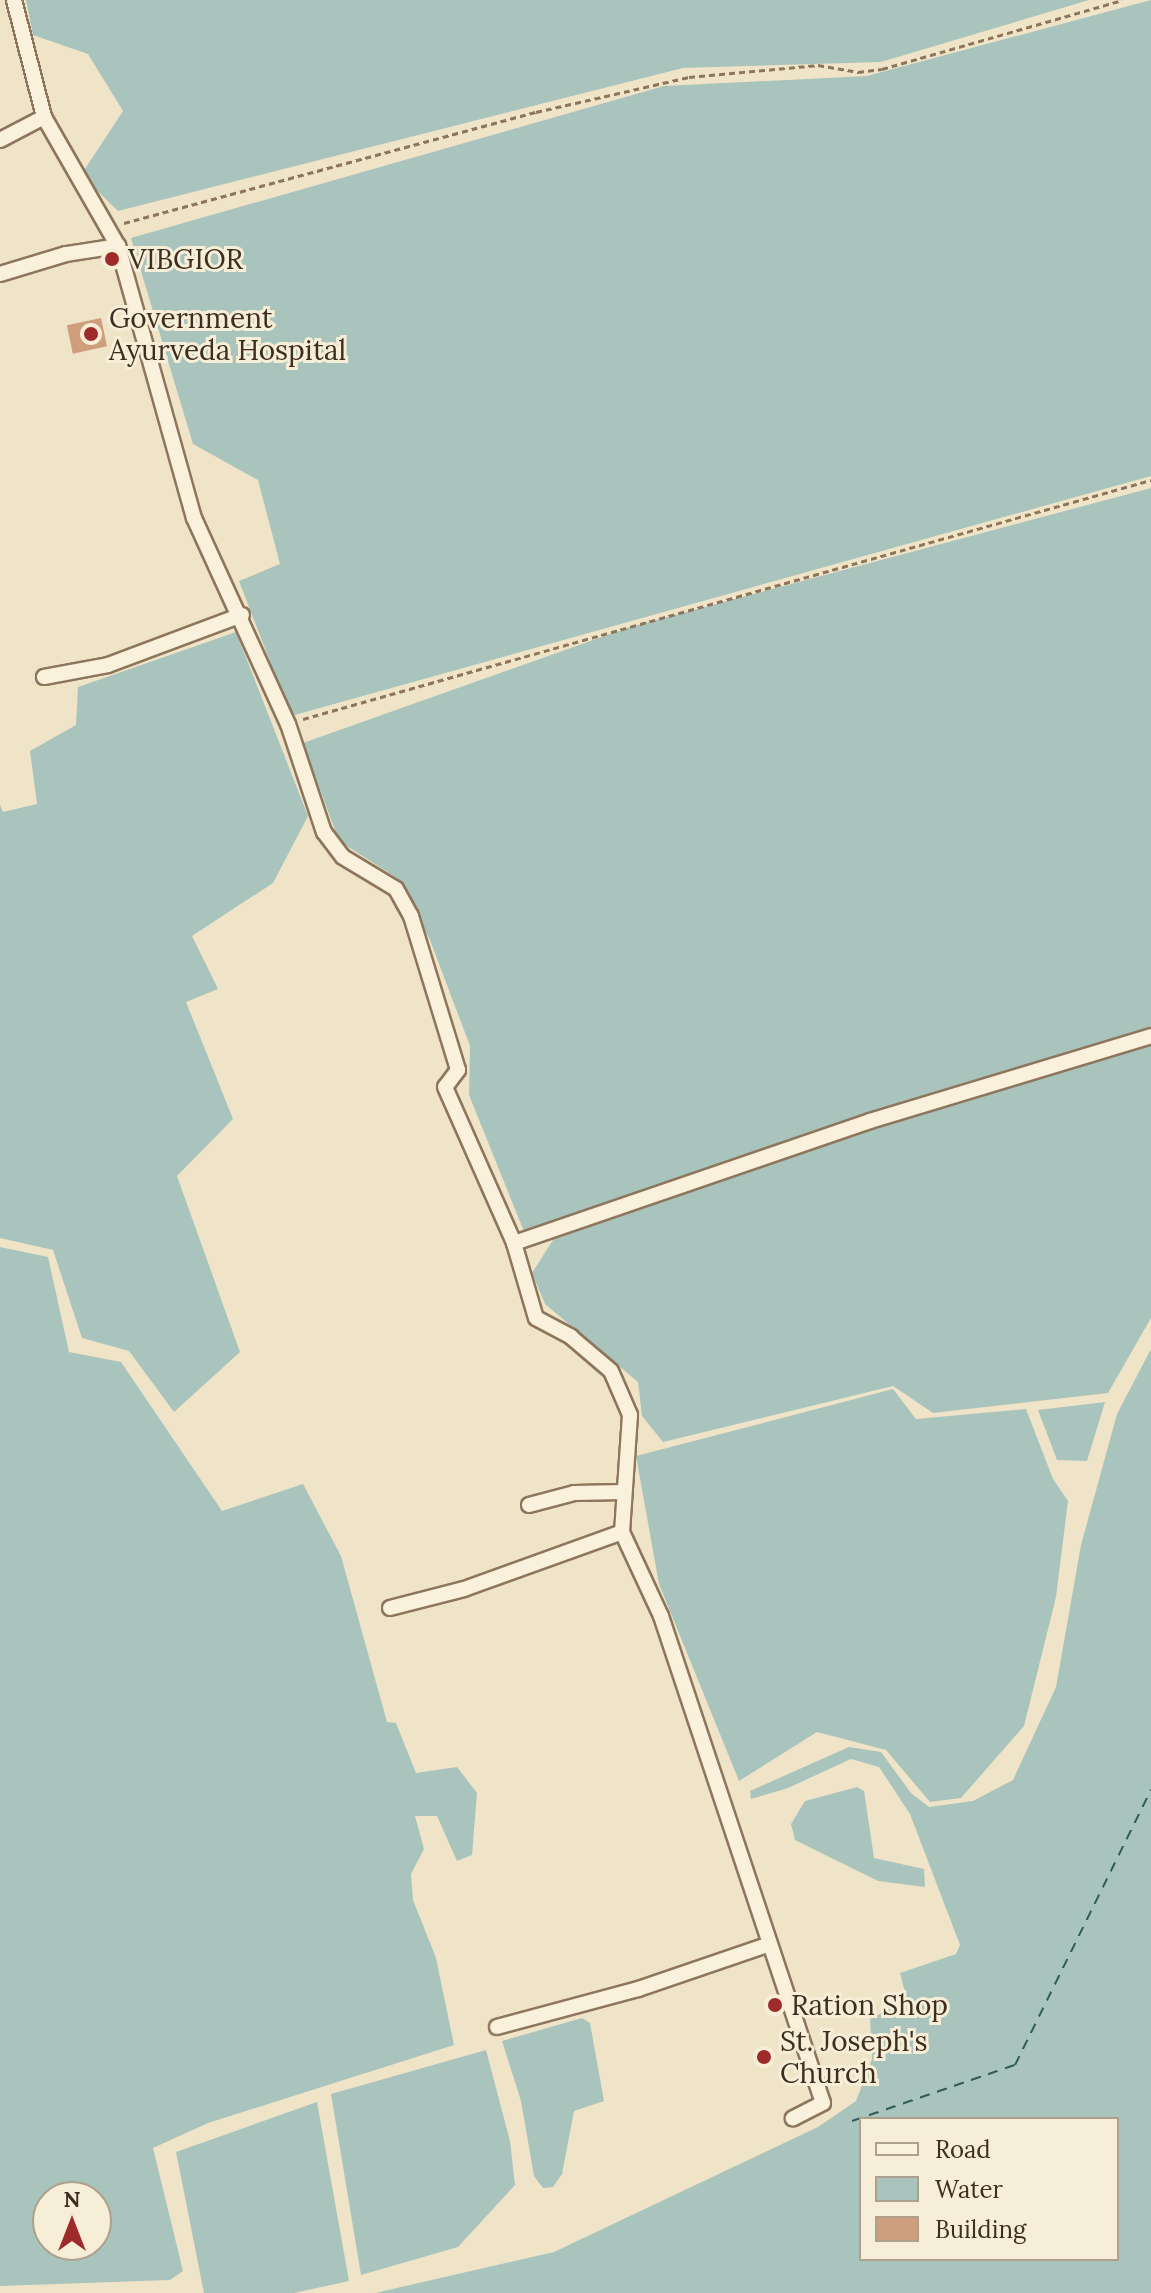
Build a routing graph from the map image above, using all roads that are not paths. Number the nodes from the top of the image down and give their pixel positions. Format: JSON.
{"nodes":[{"id":1,"x":14,"y":0,"type":"edge"},
{"id":2,"x":44,"y":117,"type":"junction"},
{"id":3,"x":0,"y":140,"type":"edge"},
{"id":4,"x":118,"y":246,"type":"junction"},
{"id":5,"x":0,"y":274,"type":"edge"},
{"id":6,"x":242,"y":615,"type":"junction"},
{"id":7,"x":44,"y":677,"type":"dead end"},
{"id":8,"x":1151,"y":1036,"type":"edge"},
{"id":9,"x":514,"y":1243,"type":"junction"},
{"id":10,"x":624,"y":1492,"type":"junction"},
{"id":11,"x":529,"y":1505,"type":"dead end"},
{"id":12,"x":624,"y":1537,"type":"junction"},
{"id":13,"x":461,"y":1600,"type":"dead end"},
{"id":14,"x":390,"y":1608,"type":"dead end"},
{"id":15,"x":770,"y":1944,"type":"junction"},
{"id":16,"x":497,"y":2027,"type":"dead end"},
{"id":17,"x":793,"y":2118,"type":"dead end"}],
"edges":[{"from":1,"to":2,"type":"street"},
{"from":2,"to":3,"type":"street"},
{"from":2,"to":4,"type":"street"},
{"from":4,"to":5,"type":"street"},
{"from":4,"to":6,"type":"street"},
{"from":6,"to":7,"type":"street"},
{"from":6,"to":9,"type":"street"},
{"from":8,"to":9,"type":"street"},
{"from":9,"to":10,"type":"street"},
{"from":10,"to":11,"type":"street"},
{"from":10,"to":12,"type":"street"},
{"from":12,"to":13,"type":"street"},
{"from":12,"to":14,"type":"street"},
{"from":12,"to":15,"type":"street"},
{"from":15,"to":16,"type":"street"},
{"from":15,"to":17,"type":"street"}]}
